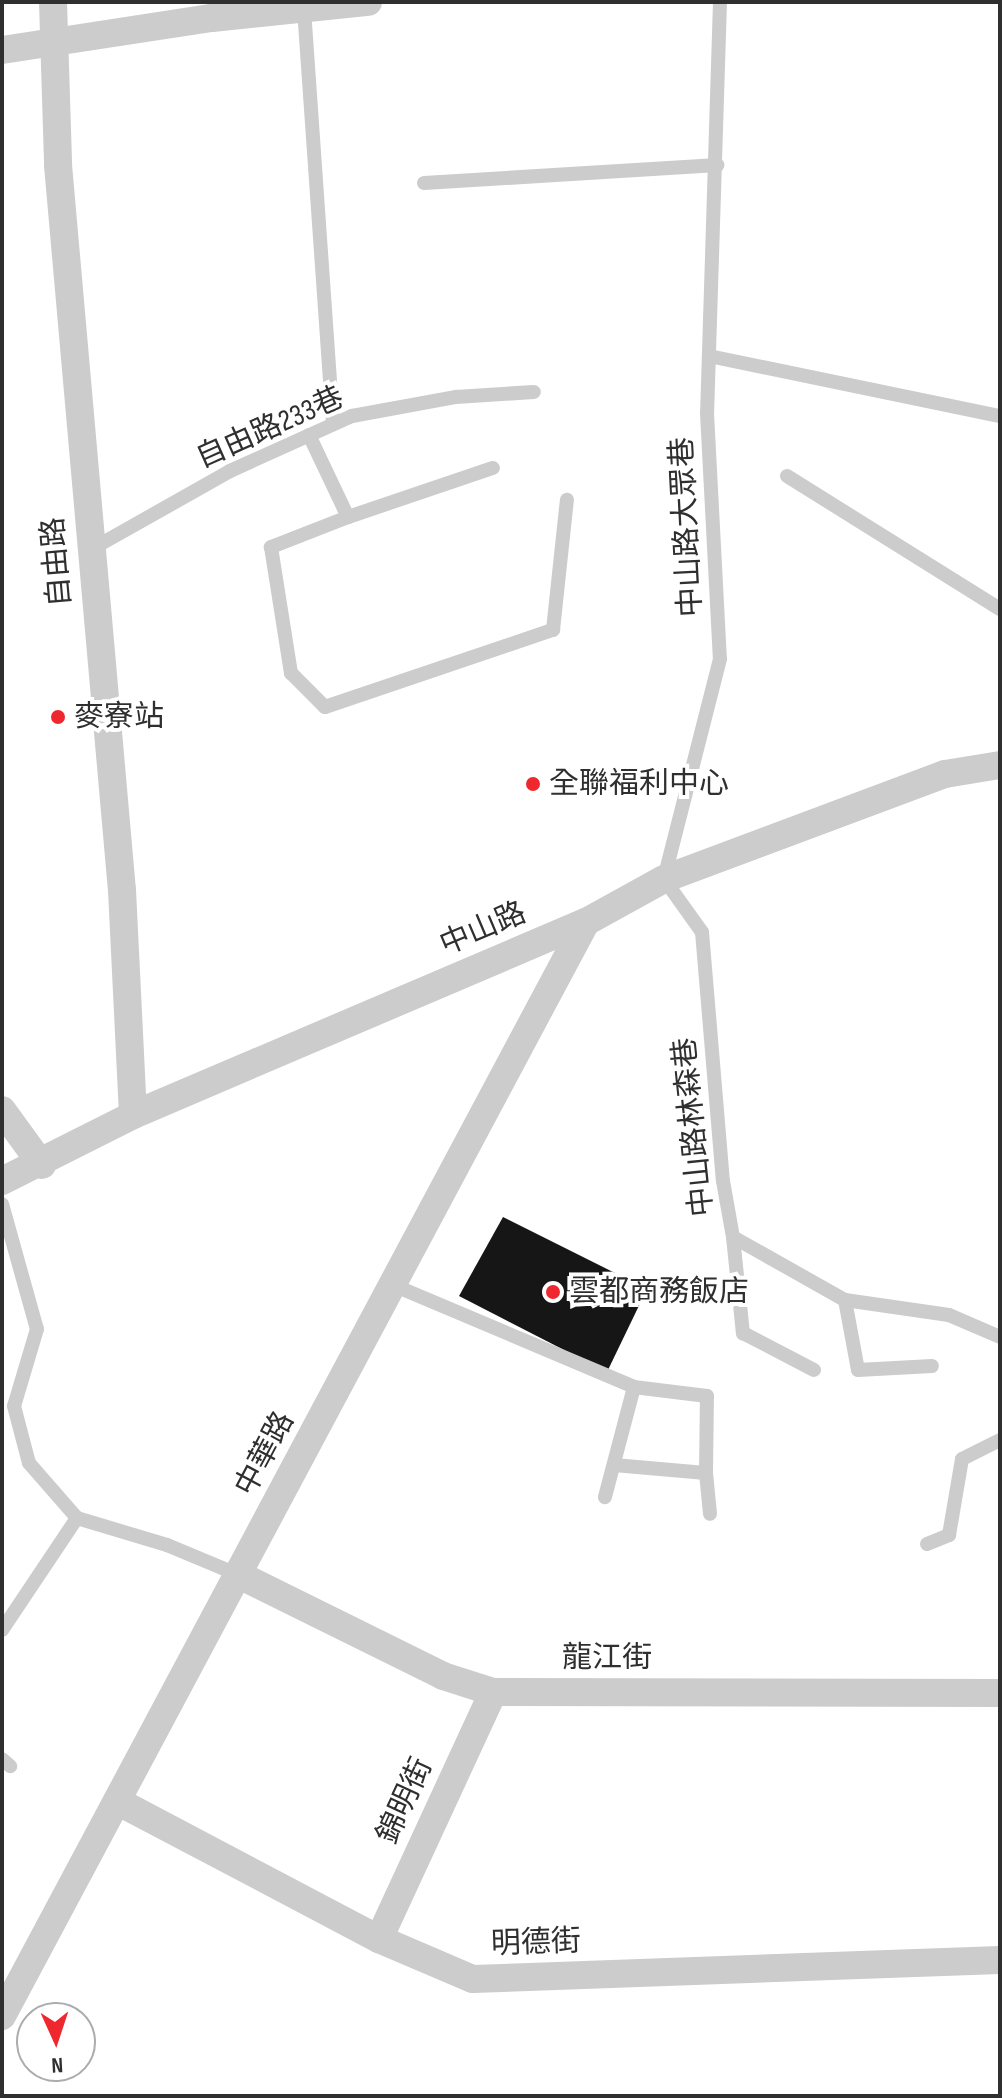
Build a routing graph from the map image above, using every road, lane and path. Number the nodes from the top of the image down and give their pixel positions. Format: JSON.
{"nodes":[{"id":1,"x":53,"y":2,"type":"edge"},
{"id":2,"x":368,"y":2,"type":"edge"},
{"id":3,"x":720,"y":2,"type":"edge"},
{"id":4,"x":304,"y":9,"type":"junction"},
{"id":5,"x":54,"y":43,"type":"junction"},
{"id":6,"x":2,"y":50,"type":"edge"},
{"id":7,"x":717,"y":165,"type":"junction"},
{"id":8,"x":424,"y":183,"type":"dead end"},
{"id":9,"x":709,"y":356,"type":"junction"},
{"id":10,"x":534,"y":392,"type":"dead end"},
{"id":11,"x":1000,"y":416,"type":"edge"},
{"id":12,"x":333,"y":424,"type":"junction"},
{"id":13,"x":309,"y":435,"type":"junction"},
{"id":14,"x":493,"y":468,"type":"dead end"},
{"id":15,"x":787,"y":476,"type":"dead end"},
{"id":16,"x":567,"y":500,"type":"dead end"},
{"id":17,"x":348,"y":517,"type":"junction"},
{"id":18,"x":90,"y":550,"type":"junction"},
{"id":19,"x":1000,"y":609,"type":"edge"},
{"id":20,"x":1000,"y":765,"type":"edge"},
{"id":21,"x":664,"y":879,"type":"junction"},
{"id":22,"x":586,"y":922,"type":"junction"},
{"id":23,"x":2,"y":1110,"type":"edge"},
{"id":24,"x":133,"y":1115,"type":"junction"},
{"id":25,"x":42,"y":1165,"type":"junction"},
{"id":26,"x":2,"y":1181,"type":"edge"},
{"id":27,"x":2,"y":1204,"type":"edge"},
{"id":28,"x":733,"y":1237,"type":"junction"},
{"id":29,"x":393,"y":1285,"type":"junction"},
{"id":30,"x":845,"y":1300,"type":"junction"},
{"id":31,"x":1000,"y":1337,"type":"edge"},
{"id":32,"x":932,"y":1366,"type":"dead end"},
{"id":33,"x":814,"y":1370,"type":"dead end"},
{"id":34,"x":634,"y":1387,"type":"junction"},
{"id":35,"x":1000,"y":1440,"type":"edge"},
{"id":36,"x":614,"y":1465,"type":"junction"},
{"id":37,"x":706,"y":1473,"type":"junction"},
{"id":38,"x":605,"y":1497,"type":"dead end"},
{"id":39,"x":710,"y":1514,"type":"dead end"},
{"id":40,"x":77,"y":1518,"type":"junction"},
{"id":41,"x":927,"y":1544,"type":"dead end"},
{"id":42,"x":239,"y":1575,"type":"junction"},
{"id":43,"x":2,"y":1630,"type":"edge"},
{"id":44,"x":493,"y":1692,"type":"junction"},
{"id":45,"x":1000,"y":1693,"type":"edge"},
{"id":46,"x":117,"y":1801,"type":"junction"},
{"id":47,"x":379,"y":1939,"type":"junction"},
{"id":48,"x":1000,"y":1960,"type":"edge"},
{"id":49,"x":5,"y":2003,"type":"edge"}],
"edges":[{"from":1,"to":5,"type":"street","name":"自由路"},
{"from":2,"to":4,"type":"street"},
{"from":3,"to":7,"type":"lane","name":"中山路大眾巷"},
{"from":4,"to":5,"type":"street"},
{"from":4,"to":12,"type":"lane"},
{"from":5,"to":6,"type":"street"},
{"from":5,"to":18,"type":"street","name":"自由路"},
{"from":7,"to":8,"type":"lane"},
{"from":7,"to":9,"type":"lane","name":"中山路大眾巷"},
{"from":9,"to":11,"type":"lane"},
{"from":9,"to":21,"type":"lane","name":"中山路大眾巷"},
{"from":10,"to":12,"type":"lane","name":"自由路233巷"},
{"from":12,"to":13,"type":"lane","name":"自由路233巷"},
{"from":13,"to":17,"type":"lane"},
{"from":13,"to":18,"type":"lane","name":"自由路233巷"},
{"from":14,"to":17,"type":"lane"},
{"from":15,"to":19,"type":"lane"},
{"from":16,"to":17,"type":"lane"},
{"from":18,"to":24,"type":"street","name":"自由路"},
{"from":20,"to":21,"type":"street","name":"中山路"},
{"from":21,"to":22,"type":"street","name":"中山路"},
{"from":21,"to":28,"type":"lane","name":"中山路林森巷"},
{"from":22,"to":24,"type":"street","name":"中山路"},
{"from":22,"to":29,"type":"street","name":"中華路"},
{"from":23,"to":25,"type":"street"},
{"from":24,"to":25,"type":"street","name":"中山路"},
{"from":25,"to":26,"type":"street","name":"中山路"},
{"from":27,"to":40,"type":"lane"},
{"from":28,"to":30,"type":"lane","name":"中山路林森巷"},
{"from":28,"to":33,"type":"lane"},
{"from":29,"to":34,"type":"lane"},
{"from":29,"to":42,"type":"street","name":"中華路"},
{"from":30,"to":31,"type":"lane","name":"中山路林森巷"},
{"from":30,"to":32,"type":"lane"},
{"from":34,"to":36,"type":"lane"},
{"from":34,"to":37,"type":"lane"},
{"from":35,"to":41,"type":"lane"},
{"from":36,"to":37,"type":"lane"},
{"from":36,"to":38,"type":"lane"},
{"from":37,"to":39,"type":"lane"},
{"from":40,"to":42,"type":"lane"},
{"from":40,"to":43,"type":"lane"},
{"from":42,"to":44,"type":"street","name":"龍江街"},
{"from":42,"to":46,"type":"street","name":"中華路"},
{"from":44,"to":45,"type":"street","name":"龍江街"},
{"from":44,"to":47,"type":"street","name":"錦明街"},
{"from":46,"to":47,"type":"street","name":"明德街"},
{"from":46,"to":49,"type":"street","name":"中華路"},
{"from":47,"to":48,"type":"street","name":"明德街"}]}
